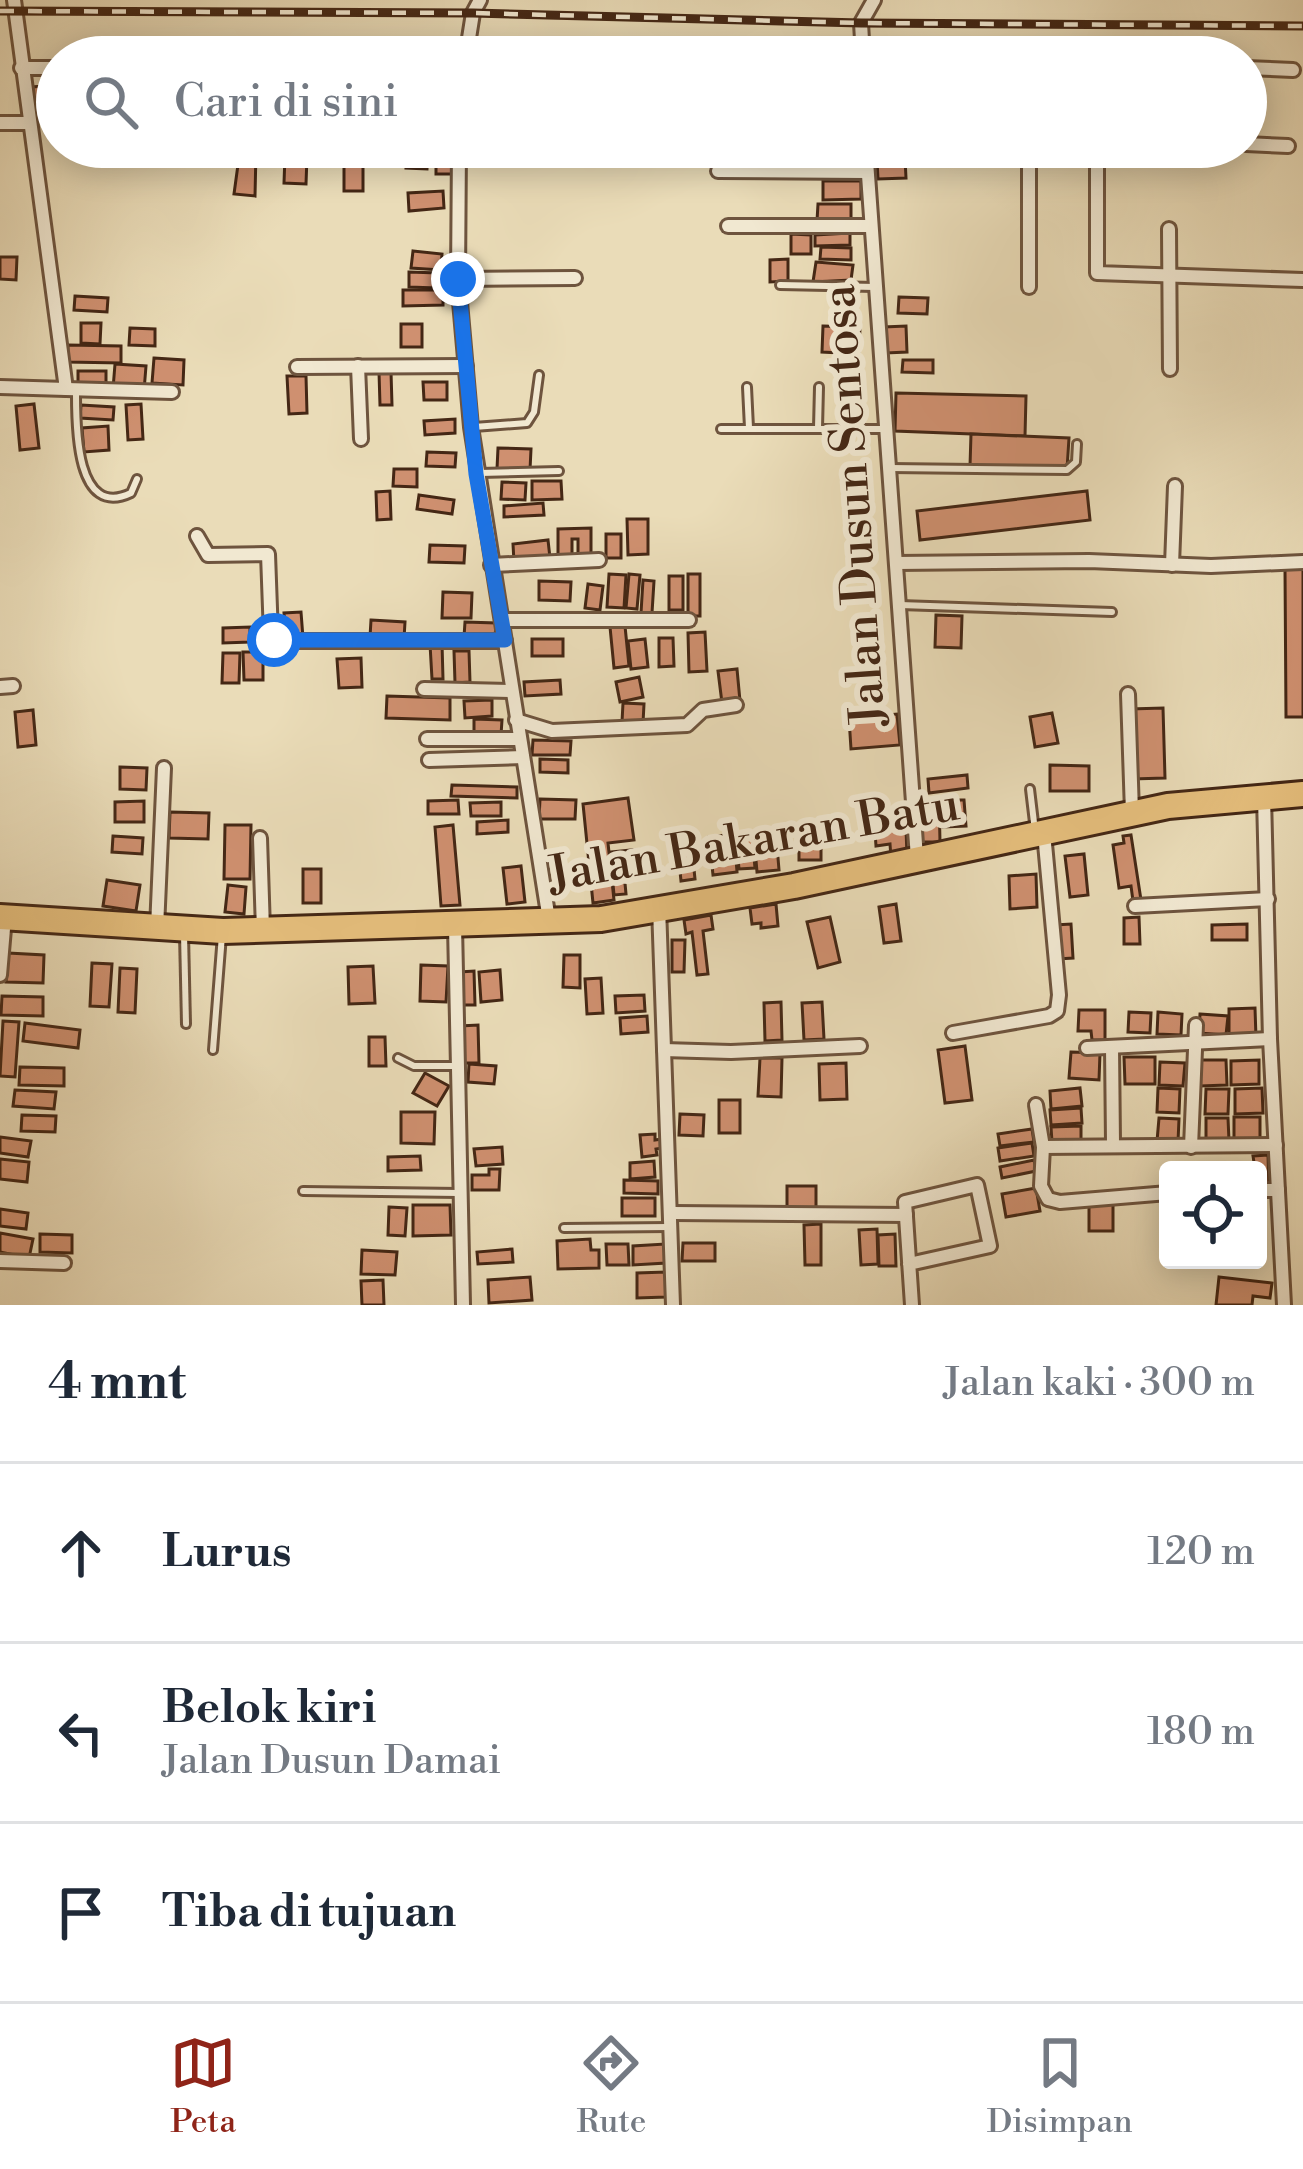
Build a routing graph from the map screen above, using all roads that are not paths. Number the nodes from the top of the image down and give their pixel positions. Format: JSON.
{"nodes":[{"id":1,"x":480,"y":0,"type":"edge"},
{"id":2,"x":874,"y":0,"type":"edge"},
{"id":3,"x":14,"y":1,"type":"edge"},
{"id":4,"x":469,"y":36,"type":"edge"},
{"id":5,"x":862,"y":36,"type":"edge"},
{"id":6,"x":21,"y":68,"type":"junction"},
{"id":7,"x":36,"y":68,"type":"edge"},
{"id":8,"x":1267,"y":69,"type":"edge"},
{"id":9,"x":1293,"y":70,"type":"dead end"},
{"id":10,"x":0,"y":124,"type":"edge"},
{"id":11,"x":29,"y":124,"type":"junction"},
{"id":12,"x":1267,"y":145,"type":"edge"},
{"id":13,"x":1288,"y":146,"type":"dead end"},
{"id":14,"x":460,"y":168,"type":"edge"},
{"id":15,"x":867,"y":168,"type":"edge"},
{"id":16,"x":1029,"y":168,"type":"edge"},
{"id":17,"x":1097,"y":168,"type":"edge"},
{"id":18,"x":718,"y":171,"type":"dead end"},
{"id":19,"x":867,"y":172,"type":"junction"},
{"id":20,"x":728,"y":226,"type":"dead end"},
{"id":21,"x":871,"y":226,"type":"junction"},
{"id":22,"x":1168,"y":229,"type":"dead end"},
{"id":23,"x":1168,"y":277,"type":"junction"},
{"id":24,"x":574,"y":278,"type":"dead end"},
{"id":25,"x":458,"y":279,"type":"junction"},
{"id":26,"x":1303,"y":280,"type":"edge"},
{"id":27,"x":780,"y":285,"type":"dead end"},
{"id":28,"x":1029,"y":286,"type":"dead end"},
{"id":29,"x":875,"y":287,"type":"junction"},
{"id":30,"x":358,"y":366,"type":"junction"},
{"id":31,"x":466,"y":366,"type":"junction"},
{"id":32,"x":297,"y":367,"type":"dead end"},
{"id":33,"x":1170,"y":369,"type":"dead end"},
{"id":34,"x":539,"y":375,"type":"dead end"},
{"id":35,"x":0,"y":387,"type":"edge"},
{"id":36,"x":747,"y":387,"type":"dead end"},
{"id":37,"x":819,"y":387,"type":"dead end"},
{"id":38,"x":71,"y":389,"type":"junction"},
{"id":39,"x":172,"y":392,"type":"dead end"},
{"id":40,"x":471,"y":428,"type":"junction"},
{"id":41,"x":749,"y":428,"type":"junction"},
{"id":42,"x":818,"y":428,"type":"junction"},
{"id":43,"x":721,"y":429,"type":"dead end"},
{"id":44,"x":885,"y":429,"type":"junction"},
{"id":45,"x":361,"y":439,"type":"dead end"},
{"id":46,"x":1077,"y":444,"type":"dead end"},
{"id":47,"x":890,"y":468,"type":"junction"},
{"id":48,"x":559,"y":471,"type":"dead end"},
{"id":49,"x":476,"y":474,"type":"junction"},
{"id":50,"x":137,"y":479,"type":"dead end"},
{"id":51,"x":1175,"y":486,"type":"dead end"},
{"id":52,"x":197,"y":536,"type":"dead end"},
{"id":53,"x":599,"y":560,"type":"dead end"},
{"id":54,"x":1303,"y":562,"type":"edge"},
{"id":55,"x":897,"y":563,"type":"junction"},
{"id":56,"x":491,"y":565,"type":"junction"},
{"id":57,"x":1172,"y":565,"type":"junction"},
{"id":58,"x":900,"y":605,"type":"junction"},
{"id":59,"x":1112,"y":612,"type":"dead end"},
{"id":60,"x":503,"y":620,"type":"junction"},
{"id":61,"x":688,"y":620,"type":"dead end"},
{"id":62,"x":505,"y":640,"type":"junction"},
{"id":63,"x":424,"y":689,"type":"dead end"},
{"id":64,"x":512,"y":691,"type":"junction"},
{"id":65,"x":1128,"y":694,"type":"dead end"},
{"id":66,"x":736,"y":705,"type":"dead end"},
{"id":67,"x":516,"y":720,"type":"junction"},
{"id":68,"x":520,"y":739,"type":"junction"},
{"id":69,"x":427,"y":740,"type":"dead end"},
{"id":70,"x":523,"y":757,"type":"junction"},
{"id":71,"x":429,"y":760,"type":"dead end"},
{"id":72,"x":164,"y":768,"type":"dead end"},
{"id":73,"x":1030,"y":789,"type":"dead end"},
{"id":74,"x":1303,"y":794,"type":"edge"},
{"id":75,"x":1264,"y":796,"type":"junction"},
{"id":76,"x":1132,"y":812,"type":"junction"},
{"id":77,"x":1040,"y":834,"type":"junction"},
{"id":78,"x":260,"y":838,"type":"dead end"},
{"id":79,"x":917,"y":858,"type":"junction"},
{"id":80,"x":1268,"y":899,"type":"junction"},
{"id":81,"x":1135,"y":906,"type":"dead end"},
{"id":82,"x":659,"y":907,"type":"junction"},
{"id":83,"x":3,"y":917,"type":"edge"},
{"id":84,"x":549,"y":921,"type":"junction"},
{"id":85,"x":455,"y":926,"type":"junction"},
{"id":86,"x":157,"y":929,"type":"junction"},
{"id":87,"x":184,"y":931,"type":"junction"},
{"id":88,"x":223,"y":931,"type":"junction"},
{"id":89,"x":263,"y":931,"type":"junction"},
{"id":90,"x":0,"y":975,"type":"edge"},
{"id":91,"x":187,"y":1024,"type":"dead end"},
{"id":92,"x":1196,"y":1025,"type":"dead end"},
{"id":93,"x":953,"y":1033,"type":"dead end"},
{"id":94,"x":1270,"y":1040,"type":"junction"},
{"id":95,"x":1197,"y":1045,"type":"junction"},
{"id":96,"x":860,"y":1046,"type":"dead end"},
{"id":97,"x":1112,"y":1047,"type":"junction"},
{"id":98,"x":1087,"y":1048,"type":"dead end"},
{"id":99,"x":213,"y":1050,"type":"dead end"},
{"id":100,"x":664,"y":1050,"type":"junction"},
{"id":101,"x":398,"y":1058,"type":"dead end"},
{"id":102,"x":458,"y":1066,"type":"junction"},
{"id":103,"x":1036,"y":1105,"type":"dead end"},
{"id":104,"x":1113,"y":1143,"type":"junction"},
{"id":105,"x":1276,"y":1145,"type":"junction"},
{"id":106,"x":1043,"y":1147,"type":"junction"},
{"id":107,"x":1191,"y":1147,"type":"junction"},
{"id":108,"x":1267,"y":1190,"type":"edge"},
{"id":109,"x":1278,"y":1190,"type":"junction"},
{"id":110,"x":303,"y":1191,"type":"dead end"},
{"id":111,"x":463,"y":1193,"type":"junction"},
{"id":112,"x":1159,"y":1194,"type":"edge"},
{"id":113,"x":906,"y":1215,"type":"junction"},
{"id":114,"x":673,"y":1220,"type":"junction"},
{"id":115,"x":564,"y":1228,"type":"dead end"},
{"id":116,"x":0,"y":1261,"type":"edge"},
{"id":117,"x":64,"y":1263,"type":"dead end"},
{"id":118,"x":909,"y":1264,"type":"junction"},
{"id":119,"x":464,"y":1305,"type":"edge"},
{"id":120,"x":674,"y":1305,"type":"edge"},
{"id":121,"x":912,"y":1305,"type":"edge"},
{"id":122,"x":1285,"y":1305,"type":"edge"}],
"edges":[{"from":1,"to":4,"type":"street"},
{"from":2,"to":5,"type":"street"},
{"from":3,"to":6,"type":"street"},
{"from":6,"to":7,"type":"street"},
{"from":6,"to":11,"type":"street"},
{"from":8,"to":9,"type":"street"},
{"from":10,"to":11,"type":"street"},
{"from":11,"to":38,"type":"street"},
{"from":12,"to":13,"type":"street"},
{"from":14,"to":25,"type":"street"},
{"from":15,"to":19,"type":"street","name":"Jalan Dusun Sentosa"},
{"from":16,"to":28,"type":"street"},
{"from":17,"to":23,"type":"street"},
{"from":18,"to":19,"type":"street"},
{"from":19,"to":21,"type":"street","name":"Jalan Dusun Sentosa"},
{"from":20,"to":21,"type":"street"},
{"from":21,"to":29,"type":"street","name":"Jalan Dusun Sentosa"},
{"from":22,"to":23,"type":"street"},
{"from":23,"to":26,"type":"street"},
{"from":23,"to":33,"type":"street"},
{"from":24,"to":25,"type":"street"},
{"from":25,"to":31,"type":"street"},
{"from":27,"to":29,"type":"lane"},
{"from":29,"to":44,"type":"street","name":"Jalan Dusun Sentosa"},
{"from":30,"to":31,"type":"street"},
{"from":30,"to":32,"type":"street"},
{"from":30,"to":45,"type":"street"},
{"from":31,"to":40,"type":"street"},
{"from":34,"to":40,"type":"lane"},
{"from":35,"to":38,"type":"street"},
{"from":36,"to":41,"type":"lane"},
{"from":37,"to":42,"type":"lane"},
{"from":38,"to":39,"type":"street"},
{"from":38,"to":50,"type":"lane"},
{"from":40,"to":49,"type":"street"},
{"from":41,"to":42,"type":"lane"},
{"from":41,"to":43,"type":"lane"},
{"from":42,"to":44,"type":"lane"},
{"from":44,"to":47,"type":"street","name":"Jalan Dusun Sentosa"},
{"from":46,"to":47,"type":"lane"},
{"from":47,"to":55,"type":"street","name":"Jalan Dusun Sentosa"},
{"from":48,"to":49,"type":"lane"},
{"from":49,"to":56,"type":"street"},
{"from":51,"to":57,"type":"street"},
{"from":52,"to":62,"type":"street"},
{"from":53,"to":56,"type":"street"},
{"from":54,"to":57,"type":"street"},
{"from":55,"to":57,"type":"street"},
{"from":55,"to":58,"type":"street","name":"Jalan Dusun Sentosa"},
{"from":56,"to":60,"type":"street"},
{"from":58,"to":59,"type":"lane"},
{"from":58,"to":79,"type":"street","name":"Jalan Dusun Sentosa"},
{"from":60,"to":61,"type":"street"},
{"from":60,"to":62,"type":"street"},
{"from":62,"to":64,"type":"street"},
{"from":63,"to":64,"type":"street"},
{"from":64,"to":67,"type":"street"},
{"from":65,"to":76,"type":"street"},
{"from":66,"to":67,"type":"street"},
{"from":67,"to":68,"type":"street"},
{"from":68,"to":69,"type":"street"},
{"from":68,"to":70,"type":"street"},
{"from":70,"to":71,"type":"street"},
{"from":70,"to":84,"type":"street"},
{"from":72,"to":86,"type":"street"},
{"from":73,"to":77,"type":"lane"},
{"from":74,"to":75,"type":"highway","name":"Jalan Bakaran Batu"},
{"from":75,"to":76,"type":"highway","name":"Jalan Bakaran Batu"},
{"from":75,"to":80,"type":"street"},
{"from":76,"to":77,"type":"highway","name":"Jalan Bakaran Batu"},
{"from":77,"to":79,"type":"highway","name":"Jalan Bakaran Batu"},
{"from":77,"to":93,"type":"street"},
{"from":78,"to":89,"type":"street"},
{"from":79,"to":82,"type":"highway","name":"Jalan Bakaran Batu"},
{"from":80,"to":81,"type":"street"},
{"from":80,"to":94,"type":"street"},
{"from":82,"to":84,"type":"highway","name":"Jalan Bakaran Batu"},
{"from":82,"to":100,"type":"street"},
{"from":83,"to":86,"type":"highway","name":"Jalan Bakaran Batu"},
{"from":83,"to":90,"type":"street"},
{"from":84,"to":85,"type":"highway","name":"Jalan Bakaran Batu"},
{"from":85,"to":89,"type":"highway","name":"Jalan Bakaran Batu"},
{"from":85,"to":102,"type":"street"},
{"from":86,"to":87,"type":"highway","name":"Jalan Bakaran Batu"},
{"from":87,"to":88,"type":"highway","name":"Jalan Bakaran Batu"},
{"from":87,"to":91,"type":"lane"},
{"from":88,"to":89,"type":"highway","name":"Jalan Bakaran Batu"},
{"from":88,"to":99,"type":"lane"},
{"from":92,"to":95,"type":"street"},
{"from":94,"to":95,"type":"street"},
{"from":94,"to":105,"type":"street"},
{"from":95,"to":97,"type":"street"},
{"from":95,"to":107,"type":"street"},
{"from":96,"to":100,"type":"street"},
{"from":97,"to":98,"type":"street"},
{"from":97,"to":104,"type":"street"},
{"from":100,"to":114,"type":"street"},
{"from":101,"to":102,"type":"lane"},
{"from":102,"to":111,"type":"street"},
{"from":103,"to":106,"type":"street"},
{"from":104,"to":106,"type":"street"},
{"from":104,"to":107,"type":"street"},
{"from":105,"to":107,"type":"street"},
{"from":105,"to":109,"type":"street"},
{"from":106,"to":112,"type":"street"},
{"from":108,"to":109,"type":"street"},
{"from":109,"to":122,"type":"street"},
{"from":110,"to":111,"type":"lane"},
{"from":111,"to":119,"type":"street"},
{"from":113,"to":114,"type":"street"},
{"from":113,"to":118,"type":"street"},
{"from":113,"to":118,"type":"street"},
{"from":114,"to":115,"type":"lane"},
{"from":114,"to":120,"type":"street"},
{"from":116,"to":117,"type":"street"},
{"from":118,"to":121,"type":"street"}]}
